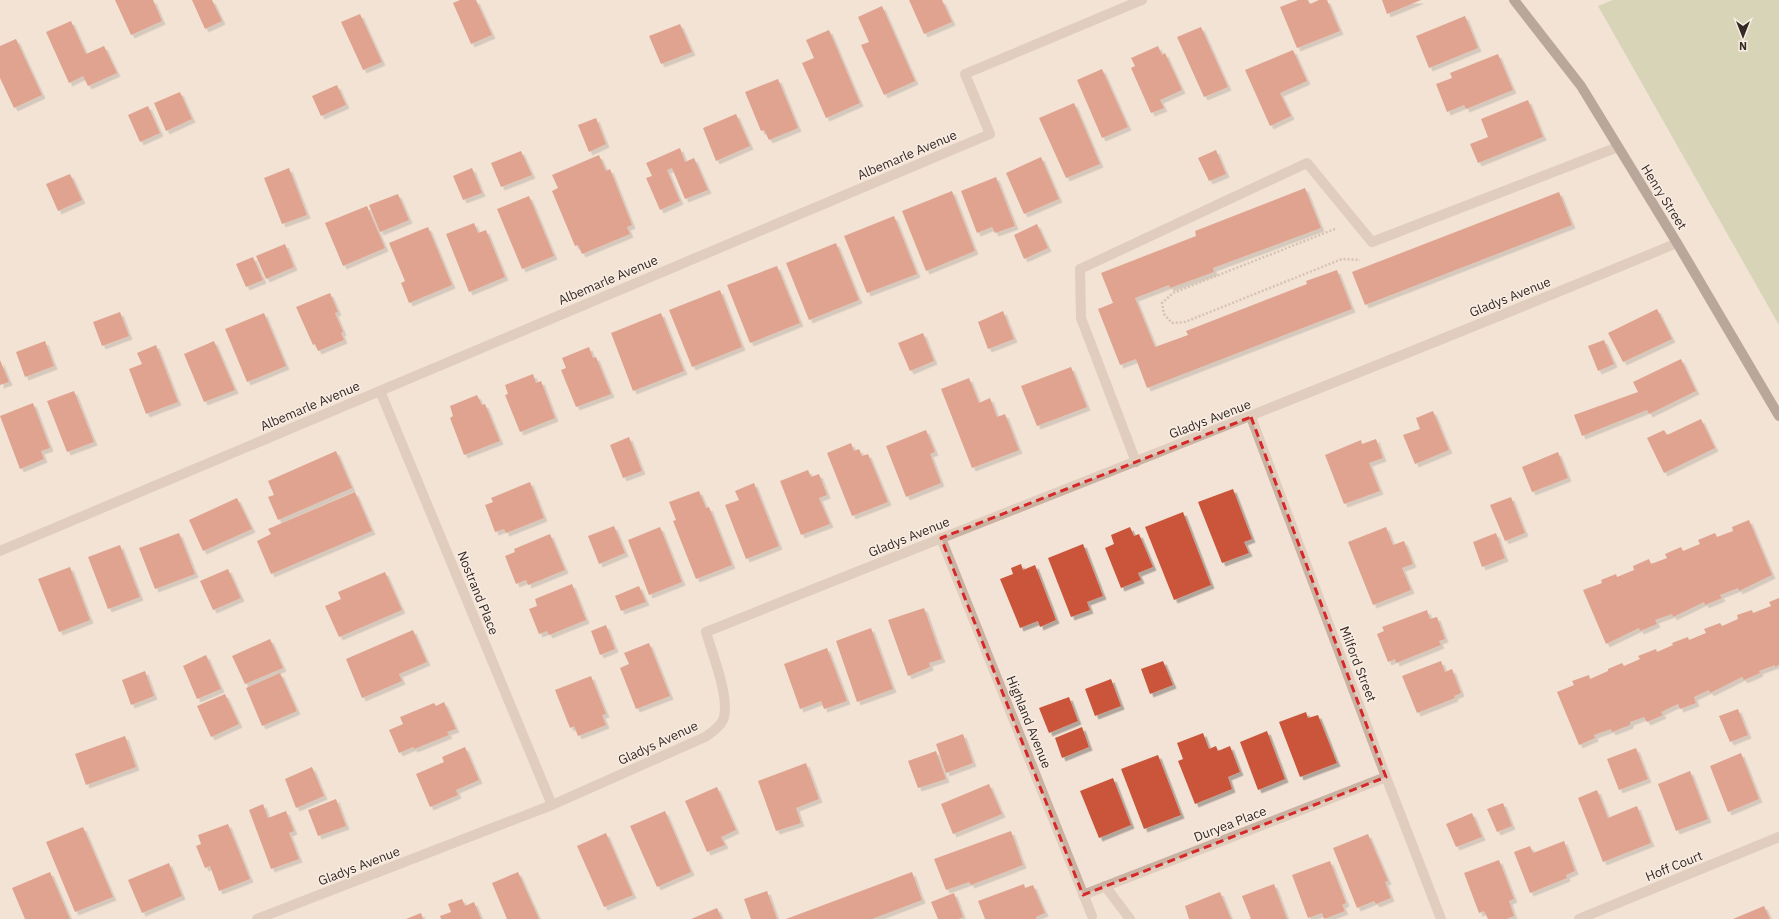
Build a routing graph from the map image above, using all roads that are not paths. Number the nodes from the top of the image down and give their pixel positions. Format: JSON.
{"nodes":[{"id":1,"x":1142,"y":0,"type":"edge"},
{"id":2,"x":1514,"y":0,"type":"edge"},
{"id":3,"x":1618,"y":147,"type":"junction"},
{"id":4,"x":1677,"y":243,"type":"junction"},
{"id":5,"x":380,"y":390,"type":"junction"},
{"id":6,"x":1779,"y":416,"type":"edge"},
{"id":7,"x":1251,"y":417,"type":"junction"},
{"id":8,"x":1136,"y":462,"type":"junction"},
{"id":9,"x":941,"y":538,"type":"junction"},
{"id":10,"x":0,"y":551,"type":"edge"},
{"id":11,"x":1386,"y":777,"type":"junction"},
{"id":12,"x":552,"y":805,"type":"junction"},
{"id":13,"x":1779,"y":837,"type":"edge"},
{"id":14,"x":1105,"y":886,"type":"junction"},
{"id":15,"x":1083,"y":895,"type":"junction"},
{"id":16,"x":1092,"y":916,"type":"dead end"},
{"id":17,"x":257,"y":919,"type":"edge"},
{"id":18,"x":1130,"y":919,"type":"edge"},
{"id":19,"x":1442,"y":919,"type":"edge"},
{"id":20,"x":1579,"y":919,"type":"edge"}],
"edges":[{"from":1,"to":5,"type":"street","name":"Albemarle Avenue"},
{"from":2,"to":3,"type":"main road","name":"Henry Street"},
{"from":3,"to":4,"type":"main road","name":"Henry Street"},
{"from":3,"to":8,"type":"street"},
{"from":4,"to":6,"type":"main road","name":"Henry Street"},
{"from":4,"to":7,"type":"street","name":"Gladys Avenue"},
{"from":5,"to":10,"type":"street","name":"Albemarle Avenue"},
{"from":5,"to":12,"type":"street","name":"Nostrand Place"},
{"from":7,"to":8,"type":"street","name":"Gladys Avenue"},
{"from":7,"to":11,"type":"street","name":"Milford Street"},
{"from":8,"to":9,"type":"street","name":"Gladys Avenue"},
{"from":9,"to":12,"type":"street","name":"Gladys Avenue"},
{"from":9,"to":15,"type":"street","name":"Highland Avenue"},
{"from":11,"to":14,"type":"street","name":"Duryea Place"},
{"from":11,"to":19,"type":"street","name":"Milford Street"},
{"from":12,"to":17,"type":"street","name":"Gladys Avenue"},
{"from":13,"to":20,"type":"street","name":"Hoff Court"},
{"from":14,"to":15,"type":"street","name":"Duryea Place"},
{"from":14,"to":18,"type":"street"},
{"from":15,"to":16,"type":"street","name":"Highland Avenue"}]}
